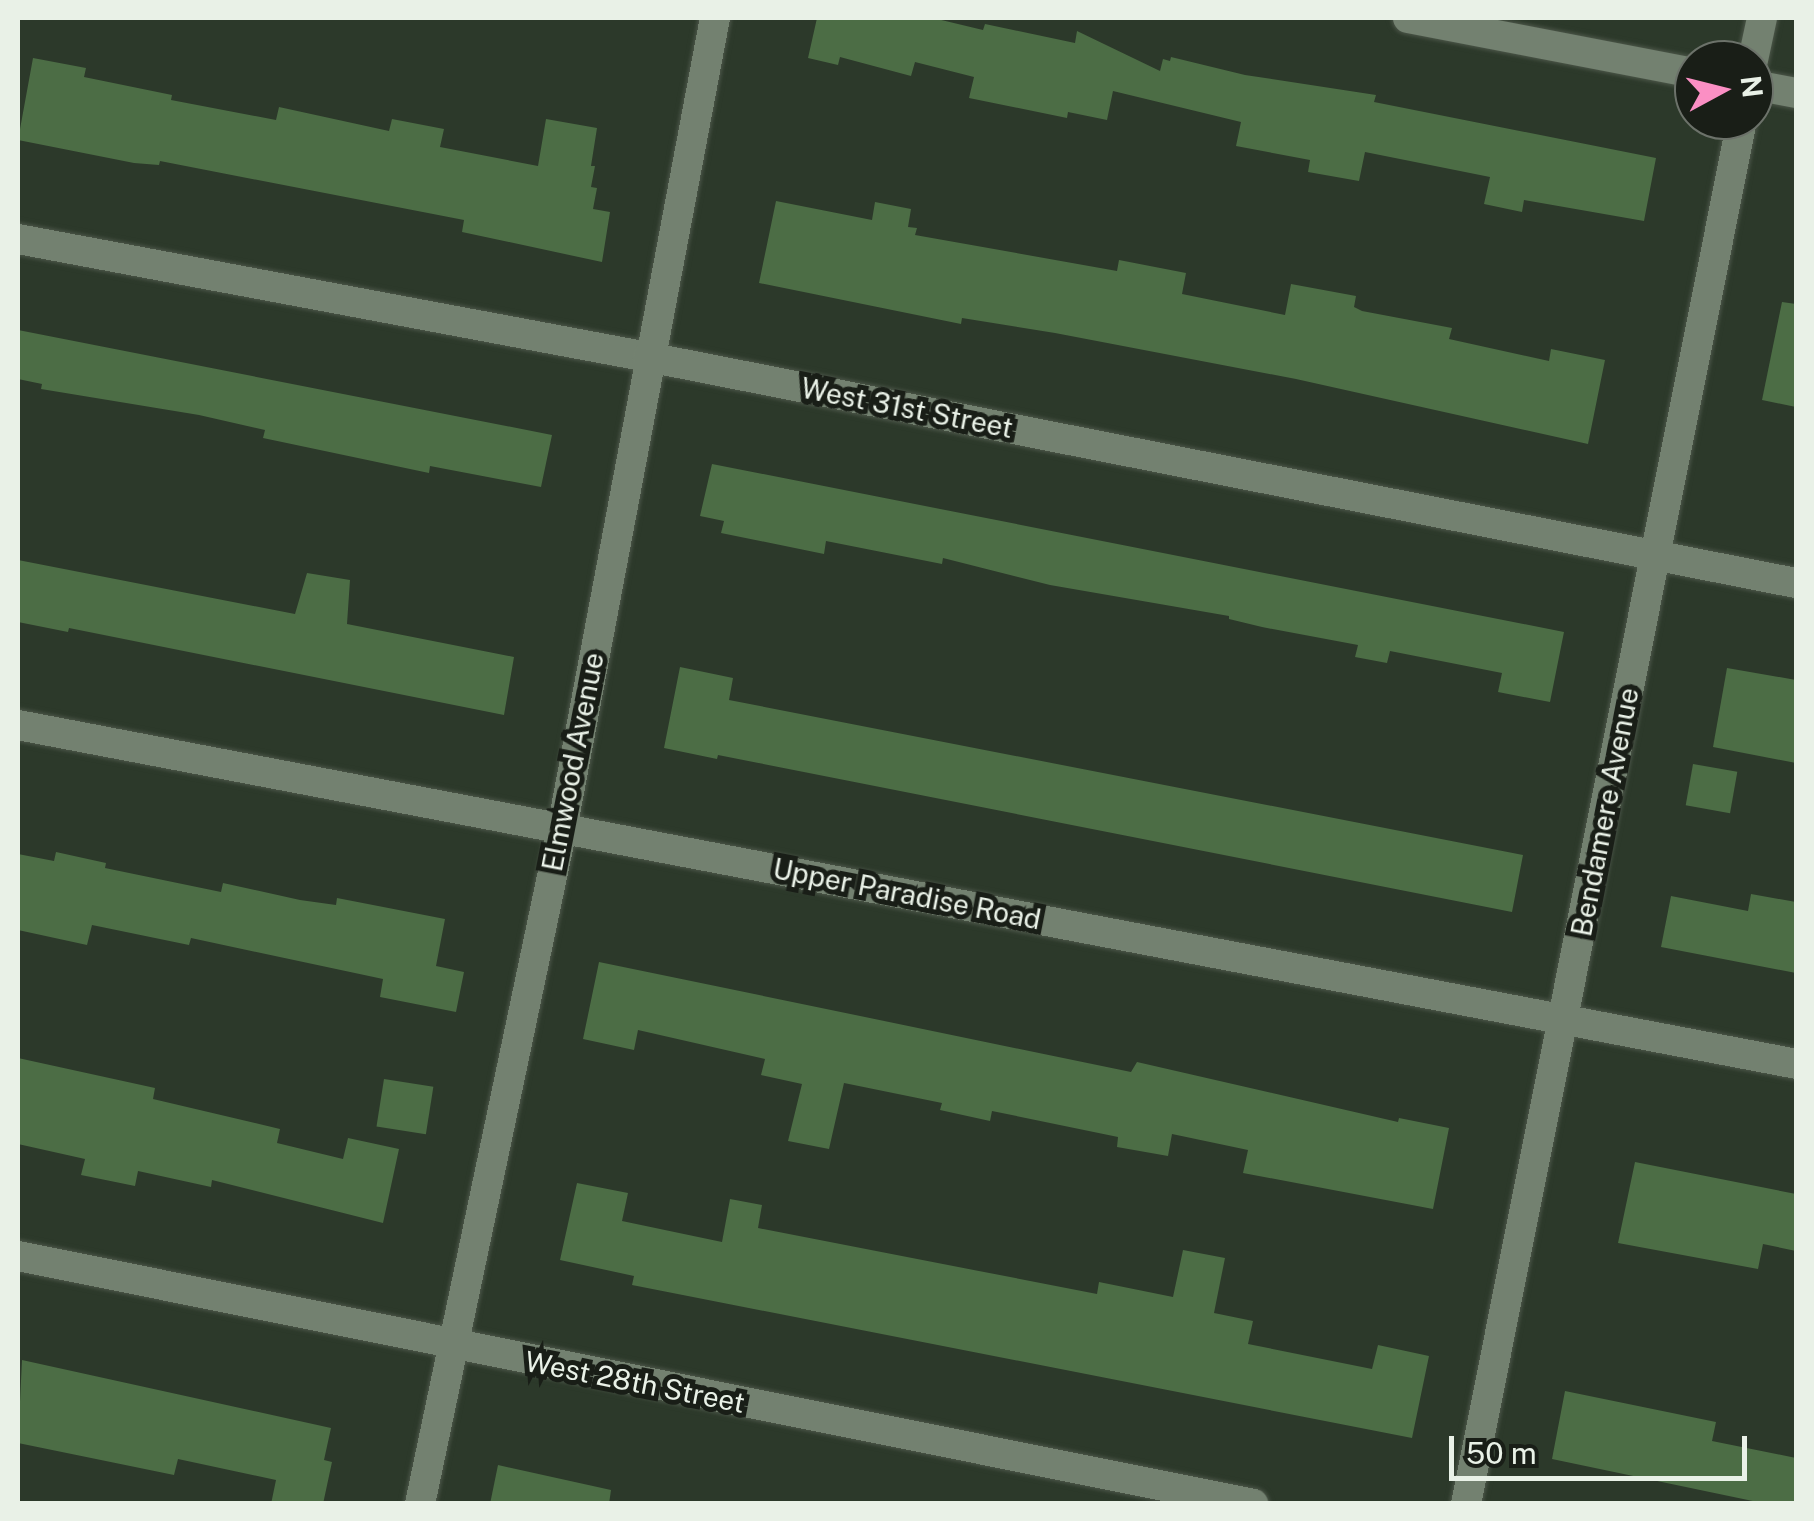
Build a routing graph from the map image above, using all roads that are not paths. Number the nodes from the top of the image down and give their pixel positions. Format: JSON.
{"nodes":[{"id":1,"x":715,"y":18,"type":"edge"},
{"id":2,"x":1408,"y":18,"type":"edge"},
{"id":3,"x":1674,"y":69,"type":"edge"},
{"id":4,"x":1738,"y":140,"type":"edge"},
{"id":5,"x":18,"y":239,"type":"edge"},
{"id":6,"x":648,"y":357,"type":"junction"},
{"id":7,"x":1654,"y":556,"type":"junction"},
{"id":8,"x":1796,"y":583,"type":"edge"},
{"id":9,"x":18,"y":725,"type":"edge"},
{"id":10,"x":562,"y":829,"type":"junction"},
{"id":11,"x":1566,"y":1018,"type":"junction"},
{"id":12,"x":1796,"y":1064,"type":"edge"},
{"id":13,"x":18,"y":1256,"type":"edge"},
{"id":14,"x":454,"y":1346,"type":"junction"},
{"id":15,"x":420,"y":1504,"type":"edge"},
{"id":16,"x":1253,"y":1504,"type":"edge"},
{"id":17,"x":1466,"y":1504,"type":"edge"}],
"edges":[{"from":1,"to":6,"type":"street","name":"Elmwood Avenue"},
{"from":2,"to":3,"type":"street"},
{"from":4,"to":7,"type":"street","name":"Bendamere Avenue"},
{"from":5,"to":6,"type":"street","name":"West 31st Street"},
{"from":6,"to":7,"type":"street","name":"West 31st Street"},
{"from":6,"to":10,"type":"street","name":"Elmwood Avenue"},
{"from":7,"to":8,"type":"street","name":"West 31st Street"},
{"from":7,"to":11,"type":"street","name":"Bendamere Avenue"},
{"from":9,"to":10,"type":"street","name":"Upper Paradise Road"},
{"from":10,"to":11,"type":"street","name":"Upper Paradise Road"},
{"from":10,"to":14,"type":"street","name":"Elmwood Avenue"},
{"from":11,"to":12,"type":"street","name":"Upper Paradise Road"},
{"from":11,"to":17,"type":"street","name":"Bendamere Avenue"},
{"from":13,"to":14,"type":"street","name":"West 28th Street"},
{"from":14,"to":15,"type":"street","name":"Elmwood Avenue"},
{"from":14,"to":16,"type":"street","name":"West 28th Street"}]}
